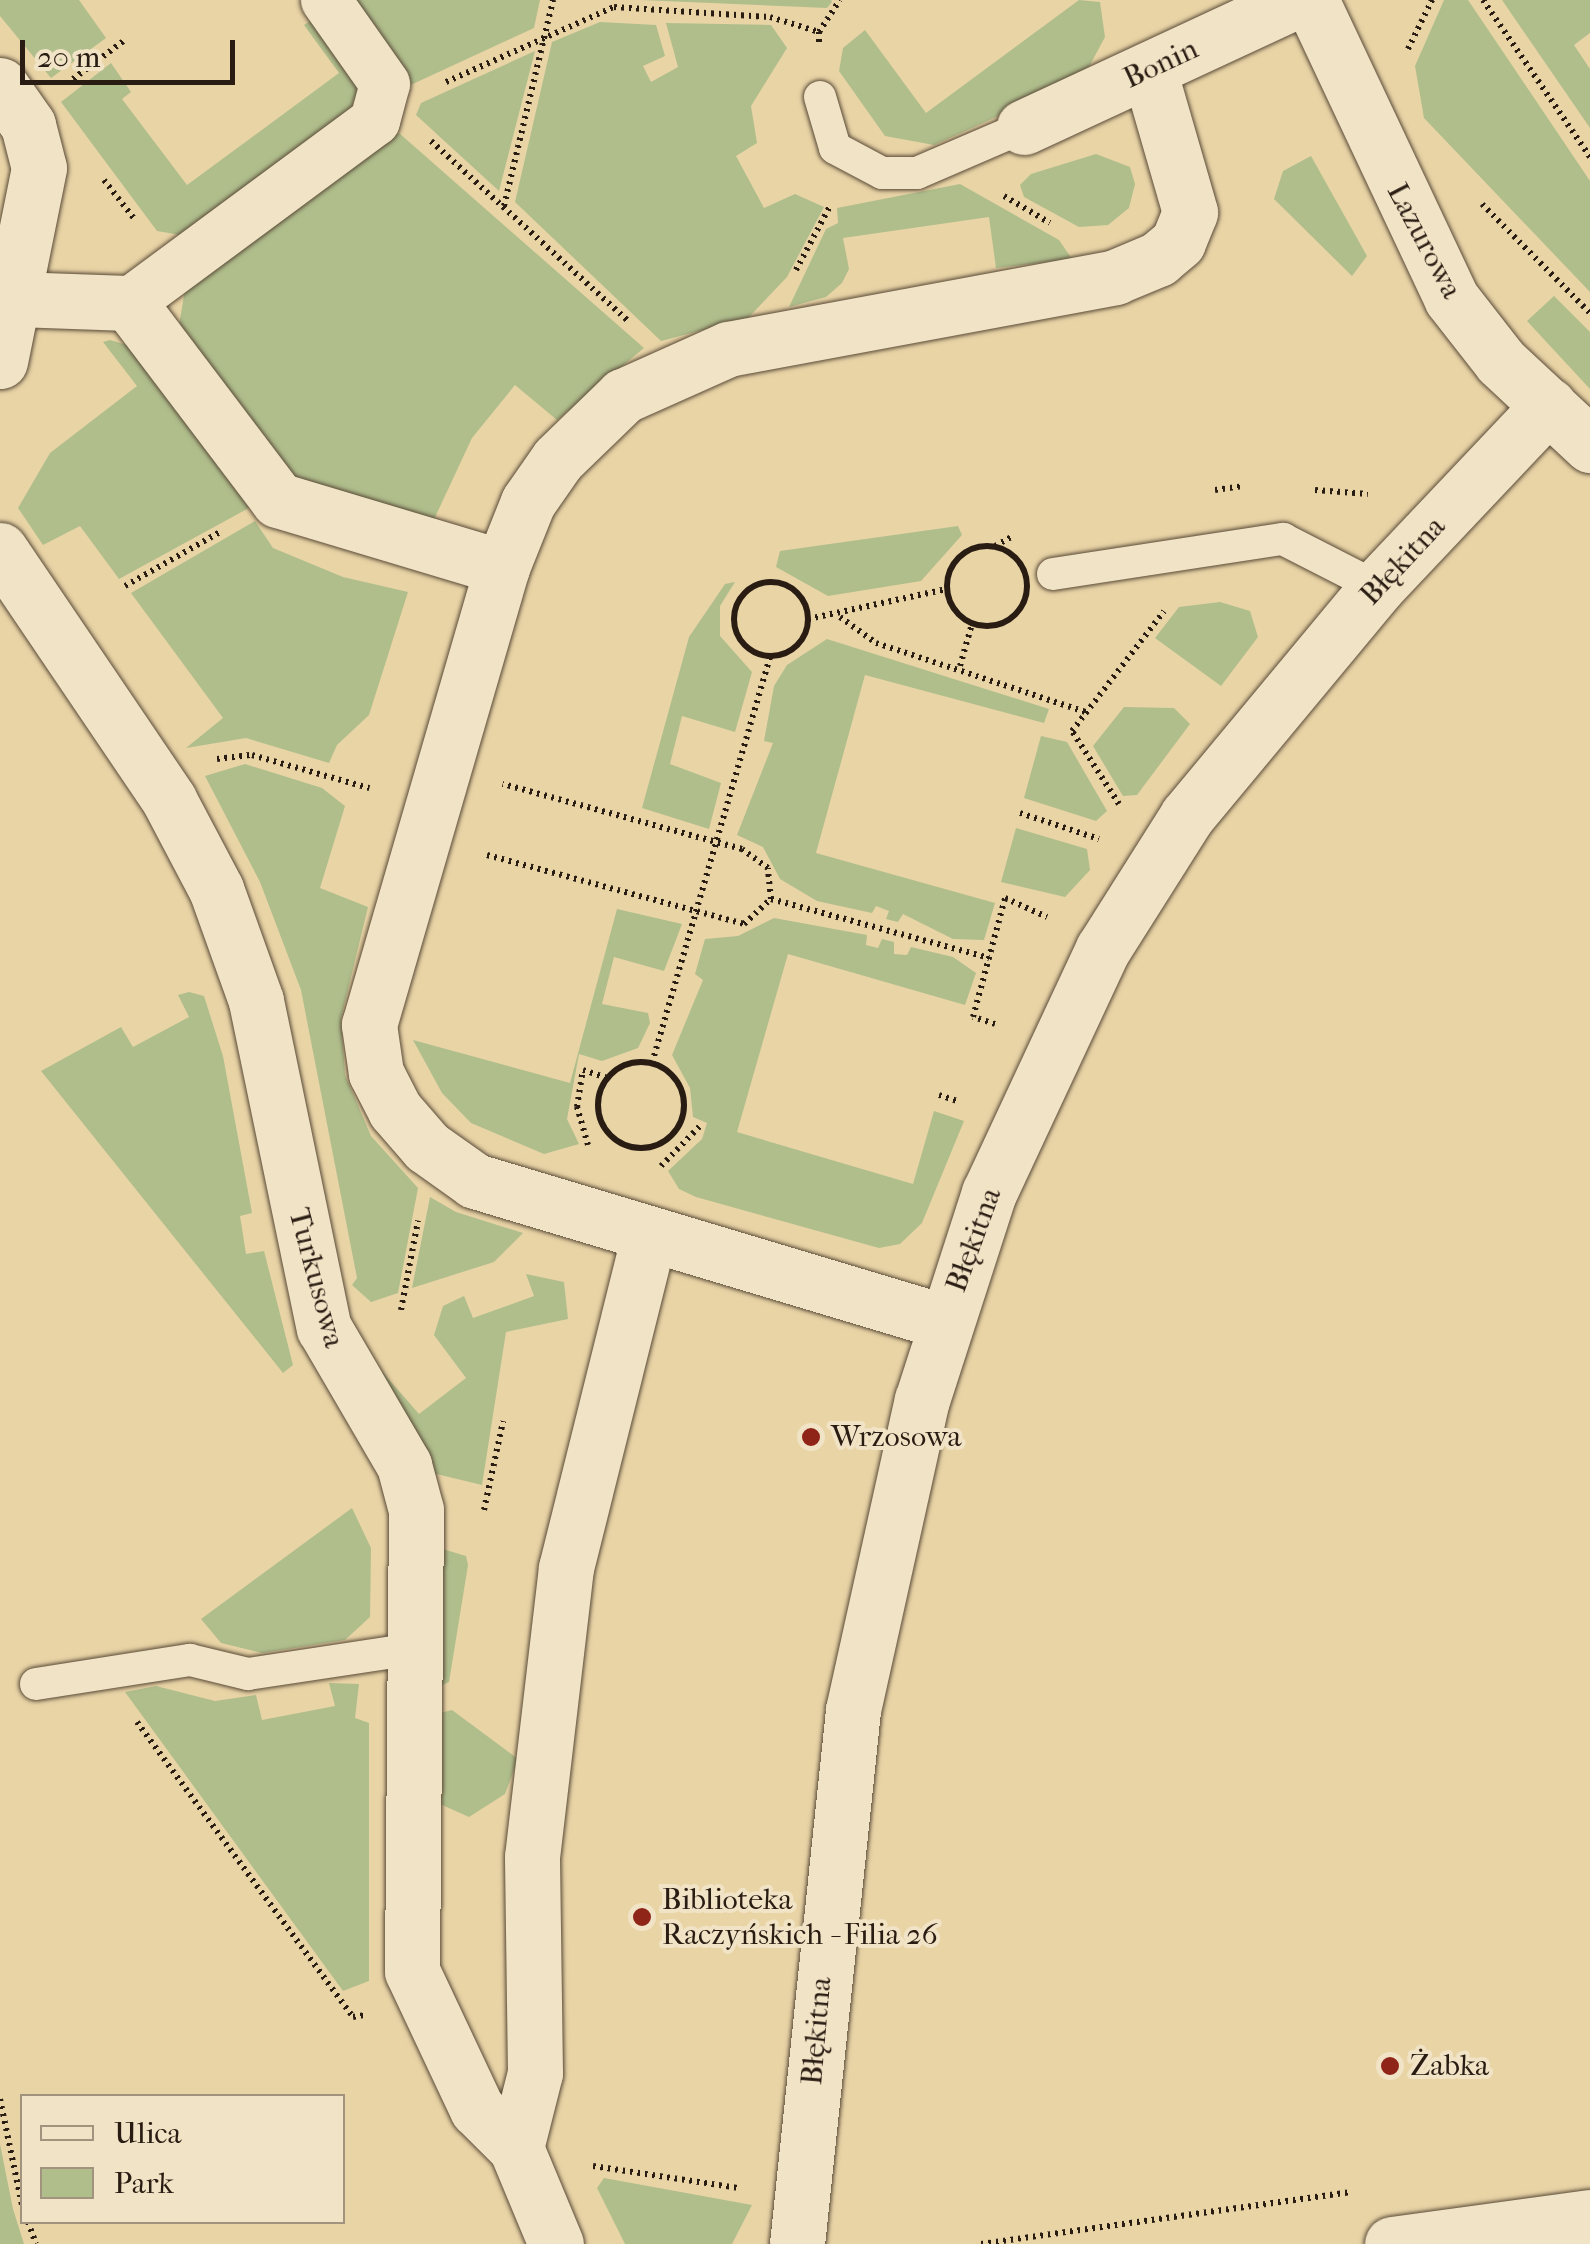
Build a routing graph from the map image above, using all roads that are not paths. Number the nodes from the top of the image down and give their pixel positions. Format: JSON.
{"nodes":[{"id":1,"x":326,"y":0,"type":"edge"},
{"id":2,"x":1298,"y":0,"type":"edge"},
{"id":3,"x":1311,"y":0,"type":"edge"},
{"id":4,"x":1212,"y":18,"type":"edge"},
{"id":5,"x":1149,"y":70,"type":"junction"},
{"id":6,"x":0,"y":85,"type":"edge"},
{"id":7,"x":820,"y":98,"type":"road end"},
{"id":8,"x":1024,"y":127,"type":"joint"},
{"id":9,"x":14,"y":299,"type":"junction"},
{"id":10,"x":129,"y":303,"type":"junction"},
{"id":11,"x":0,"y":361,"type":"edge"},
{"id":12,"x":1549,"y":405,"type":"junction"},
{"id":13,"x":1590,"y":445,"type":"edge"},
{"id":14,"x":0,"y":550,"type":"edge"},
{"id":15,"x":502,"y":566,"type":"junction"},
{"id":16,"x":1053,"y":574,"type":"dead end"},
{"id":17,"x":1377,"y":588,"type":"junction"},
{"id":18,"x":649,"y":1236,"type":"junction"},
{"id":19,"x":944,"y":1322,"type":"junction"},
{"id":20,"x":414,"y":1650,"type":"junction"},
{"id":21,"x":36,"y":1684,"type":"dead end"},
{"id":22,"x":516,"y":2148,"type":"junction"},
{"id":23,"x":1590,"y":2218,"type":"edge"},
{"id":24,"x":556,"y":2244,"type":"edge"},
{"id":25,"x":797,"y":2244,"type":"edge"},
{"id":26,"x":1392,"y":2244,"type":"edge"}],
"edges":[{"from":1,"to":10,"type":"street"},
{"from":2,"to":4,"type":"street","name":"Bonin"},
{"from":3,"to":12,"type":"street","name":"Lazurowa"},
{"from":4,"to":5,"type":"street","name":"Bonin"},
{"from":5,"to":8,"type":"street","name":"Bonin"},
{"from":5,"to":15,"type":"street"},
{"from":6,"to":9,"type":"street"},
{"from":7,"to":8,"type":"lane"},
{"from":9,"to":10,"type":"street"},
{"from":9,"to":11,"type":"street"},
{"from":10,"to":15,"type":"street"},
{"from":12,"to":13,"type":"street","name":"Lazurowa"},
{"from":12,"to":17,"type":"street","name":"Błękitna"},
{"from":14,"to":20,"type":"street","name":"Turkusowa"},
{"from":15,"to":18,"type":"street"},
{"from":16,"to":17,"type":"lane"},
{"from":17,"to":19,"type":"street","name":"Błękitna"},
{"from":18,"to":19,"type":"street"},
{"from":18,"to":22,"type":"street"},
{"from":19,"to":25,"type":"street","name":"Błękitna"},
{"from":20,"to":21,"type":"lane"},
{"from":20,"to":22,"type":"street","name":"Turkusowa"},
{"from":22,"to":24,"type":"street","name":"Turkusowa"},
{"from":23,"to":26,"type":"street"}]}
